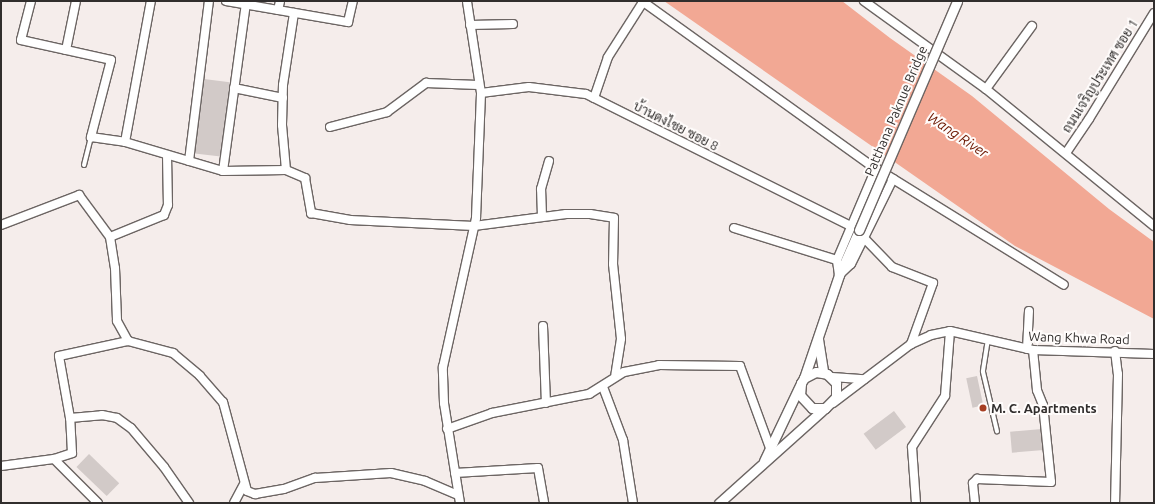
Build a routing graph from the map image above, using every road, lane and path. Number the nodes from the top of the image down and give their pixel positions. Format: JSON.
{"nodes":[{"id":1,"x":31,"y":1,"type":"edge"},
{"id":2,"x":76,"y":1,"type":"edge"},
{"id":3,"x":151,"y":1,"type":"edge"},
{"id":4,"x":210,"y":1,"type":"edge"},
{"id":5,"x":226,"y":1,"type":"edge"},
{"id":6,"x":280,"y":1,"type":"edge"},
{"id":7,"x":353,"y":1,"type":"edge"},
{"id":8,"x":467,"y":1,"type":"edge"},
{"id":9,"x":864,"y":1,"type":"edge"},
{"id":10,"x":957,"y":1,"type":"edge"},
{"id":11,"x":642,"y":2,"type":"edge"},
{"id":12,"x":246,"y":4,"type":"junction"},
{"id":13,"x":278,"y":10,"type":"junction"},
{"id":14,"x":294,"y":13,"type":"junction"},
{"id":15,"x":1154,"y":13,"type":"edge"},
{"id":16,"x":513,"y":24,"type":"dead end"},
{"id":17,"x":470,"y":25,"type":"junction"},
{"id":18,"x":1032,"y":26,"type":"dead end"},
{"id":19,"x":66,"y":50,"type":"junction"},
{"id":20,"x":234,"y":88,"type":"junction"},
{"id":21,"x":479,"y":89,"type":"junction"},
{"id":22,"x":986,"y":89,"type":"junction"},
{"id":23,"x":283,"y":98,"type":"junction"},
{"id":24,"x":594,"y":98,"type":"junction"},
{"id":25,"x":330,"y":127,"type":"dead end"},
{"id":26,"x":91,"y":137,"type":"junction"},
{"id":27,"x":125,"y":142,"type":"junction"},
{"id":28,"x":1066,"y":152,"type":"junction"},
{"id":29,"x":167,"y":155,"type":"junction"},
{"id":30,"x":188,"y":161,"type":"junction"},
{"id":31,"x":549,"y":161,"type":"dead end"},
{"id":32,"x":84,"y":165,"type":"dead end"},
{"id":33,"x":876,"y":168,"type":"junction"},
{"id":34,"x":286,"y":170,"type":"junction"},
{"id":35,"x":223,"y":171,"type":"junction"},
{"id":36,"x":893,"y":179,"type":"junction"},
{"id":37,"x":542,"y":216,"type":"junction"},
{"id":38,"x":1,"y":225,"type":"edge"},
{"id":39,"x":474,"y":226,"type":"junction"},
{"id":40,"x":1154,"y":226,"type":"edge"},
{"id":41,"x":734,"y":228,"type":"dead end"},
{"id":42,"x":855,"y":228,"type":"junction"},
{"id":43,"x":110,"y":237,"type":"junction"},
{"id":44,"x":865,"y":240,"type":"junction"},
{"id":45,"x":837,"y":260,"type":"junction"},
{"id":46,"x":839,"y":275,"type":"junction"},
{"id":47,"x":1064,"y":285,"type":"dead end"},
{"id":48,"x":1028,"y":311,"type":"dead end"},
{"id":49,"x":543,"y":326,"type":"dead end"},
{"id":50,"x":950,"y":330,"type":"junction"},
{"id":51,"x":818,"y":335,"type":"junction"},
{"id":52,"x":988,"y":339,"type":"junction"},
{"id":53,"x":128,"y":341,"type":"junction"},
{"id":54,"x":911,"y":344,"type":"junction"},
{"id":55,"x":1030,"y":350,"type":"junction"},
{"id":56,"x":1115,"y":352,"type":"junction"},
{"id":57,"x":1154,"y":354,"type":"edge"},
{"id":58,"x":822,"y":372,"type":"junction"},
{"id":59,"x":615,"y":375,"type":"junction"},
{"id":60,"x":832,"y":377,"type":"junction"},
{"id":61,"x":864,"y":379,"type":"junction"},
{"id":62,"x":802,"y":381,"type":"junction"},
{"id":63,"x":603,"y":387,"type":"junction"},
{"id":64,"x":546,"y":403,"type":"junction"},
{"id":65,"x":828,"y":406,"type":"junction"},
{"id":66,"x":70,"y":418,"type":"junction"},
{"id":67,"x":447,"y":429,"type":"junction"},
{"id":68,"x":997,"y":431,"type":"dead end"},
{"id":69,"x":770,"y":448,"type":"junction"},
{"id":70,"x":54,"y":459,"type":"junction"},
{"id":71,"x":764,"y":461,"type":"junction"},
{"id":72,"x":1,"y":466,"type":"edge"},
{"id":73,"x":455,"y":473,"type":"junction"},
{"id":74,"x":244,"y":484,"type":"junction"},
{"id":75,"x":459,"y":499,"type":"edge"},
{"id":76,"x":98,"y":503,"type":"edge"},
{"id":77,"x":189,"y":503,"type":"edge"},
{"id":78,"x":234,"y":503,"type":"edge"},
{"id":79,"x":544,"y":503,"type":"edge"},
{"id":80,"x":634,"y":503,"type":"edge"},
{"id":81,"x":719,"y":503,"type":"edge"},
{"id":82,"x":916,"y":503,"type":"edge"},
{"id":83,"x":976,"y":503,"type":"edge"},
{"id":84,"x":1115,"y":503,"type":"edge"}],
"edges":[{"from":1,"to":19,"type":"street"},
{"from":2,"to":19,"type":"street"},
{"from":3,"to":27,"type":"street"},
{"from":4,"to":30,"type":"street"},
{"from":5,"to":12,"type":"street"},
{"from":6,"to":13,"type":"street"},
{"from":7,"to":14,"type":"street"},
{"from":8,"to":17,"type":"street"},
{"from":9,"to":22,"type":"street"},
{"from":10,"to":42,"type":"street","name":"Patthana Paknue Bridge","bridge":true},
{"from":11,"to":24,"type":"street"},
{"from":11,"to":33,"type":"street"},
{"from":12,"to":13,"type":"street"},
{"from":12,"to":20,"type":"street"},
{"from":13,"to":14,"type":"street"},
{"from":14,"to":23,"type":"street"},
{"from":15,"to":28,"type":"street","name":"ถนนเจริญประเทศ ซอย 1"},
{"from":16,"to":17,"type":"street"},
{"from":17,"to":21,"type":"street"},
{"from":18,"to":22,"type":"street"},
{"from":19,"to":26,"type":"street"},
{"from":20,"to":23,"type":"street"},
{"from":20,"to":35,"type":"street"},
{"from":21,"to":24,"type":"street","name":"บ้านดงไชย ซอย 8"},
{"from":21,"to":25,"type":"street","name":"บ้านดงไชย ซอย 8"},
{"from":21,"to":39,"type":"street"},
{"from":22,"to":28,"type":"street"},
{"from":23,"to":34,"type":"street"},
{"from":24,"to":42,"type":"street","name":"บ้านดงไชย ซอย 8"},
{"from":26,"to":27,"type":"street"},
{"from":26,"to":32,"type":"lane"},
{"from":27,"to":29,"type":"street"},
{"from":28,"to":40,"type":"street"},
{"from":29,"to":30,"type":"street"},
{"from":29,"to":43,"type":"street"},
{"from":30,"to":35,"type":"street"},
{"from":31,"to":37,"type":"street"},
{"from":33,"to":36,"type":"street"},
{"from":33,"to":42,"type":"street"},
{"from":34,"to":35,"type":"street"},
{"from":34,"to":39,"type":"street"},
{"from":36,"to":44,"type":"street"},
{"from":36,"to":47,"type":"street"},
{"from":37,"to":39,"type":"street"},
{"from":37,"to":59,"type":"street"},
{"from":38,"to":43,"type":"street"},
{"from":39,"to":67,"type":"street"},
{"from":41,"to":45,"type":"street"},
{"from":42,"to":45,"type":"street"},
{"from":42,"to":46,"type":"street","name":"Patthana Paknue Bridge"},
{"from":43,"to":53,"type":"street"},
{"from":44,"to":46,"type":"street"},
{"from":44,"to":54,"type":"street"},
{"from":45,"to":46,"type":"street"},
{"from":46,"to":51,"type":"street","name":"Patthana Paknue Bridge"},
{"from":48,"to":55,"type":"street"},
{"from":49,"to":64,"type":"street"},
{"from":50,"to":52,"type":"street","name":"Wang Khwa Road"},
{"from":50,"to":54,"type":"street","name":"Wang Khwa Road"},
{"from":50,"to":82,"type":"street"},
{"from":51,"to":58,"type":"street"},
{"from":51,"to":62,"type":"street","name":"Patthana Paknue Bridge"},
{"from":52,"to":55,"type":"street","name":"Wang Khwa Road"},
{"from":52,"to":68,"type":"lane"},
{"from":53,"to":66,"type":"street"},
{"from":53,"to":74,"type":"street"},
{"from":54,"to":61,"type":"street","name":"Wang Khwa Road"},
{"from":55,"to":56,"type":"street","name":"Wang Khwa Road"},
{"from":55,"to":83,"type":"street"},
{"from":56,"to":57,"type":"street","name":"Wang Khwa Road"},
{"from":56,"to":84,"type":"street"},
{"from":58,"to":60,"type":"street"},
{"from":58,"to":62,"type":"street"},
{"from":59,"to":63,"type":"street"},
{"from":59,"to":69,"type":"street"},
{"from":60,"to":61,"type":"street"},
{"from":60,"to":65,"type":"street"},
{"from":61,"to":65,"type":"street","name":"Wang Khwa Road"},
{"from":62,"to":65,"type":"street"},
{"from":62,"to":69,"type":"street","name":"Patthana Paknue Bridge"},
{"from":63,"to":64,"type":"street"},
{"from":63,"to":80,"type":"street"},
{"from":64,"to":67,"type":"street"},
{"from":65,"to":71,"type":"street"},
{"from":66,"to":70,"type":"street"},
{"from":66,"to":77,"type":"street"},
{"from":67,"to":73,"type":"street"},
{"from":69,"to":71,"type":"street","name":"Patthana Paknue Bridge"},
{"from":70,"to":72,"type":"street"},
{"from":70,"to":76,"type":"street"},
{"from":71,"to":81,"type":"street"},
{"from":73,"to":75,"type":"street"},
{"from":73,"to":79,"type":"street"},
{"from":74,"to":75,"type":"street"},
{"from":74,"to":78,"type":"street"}]}
